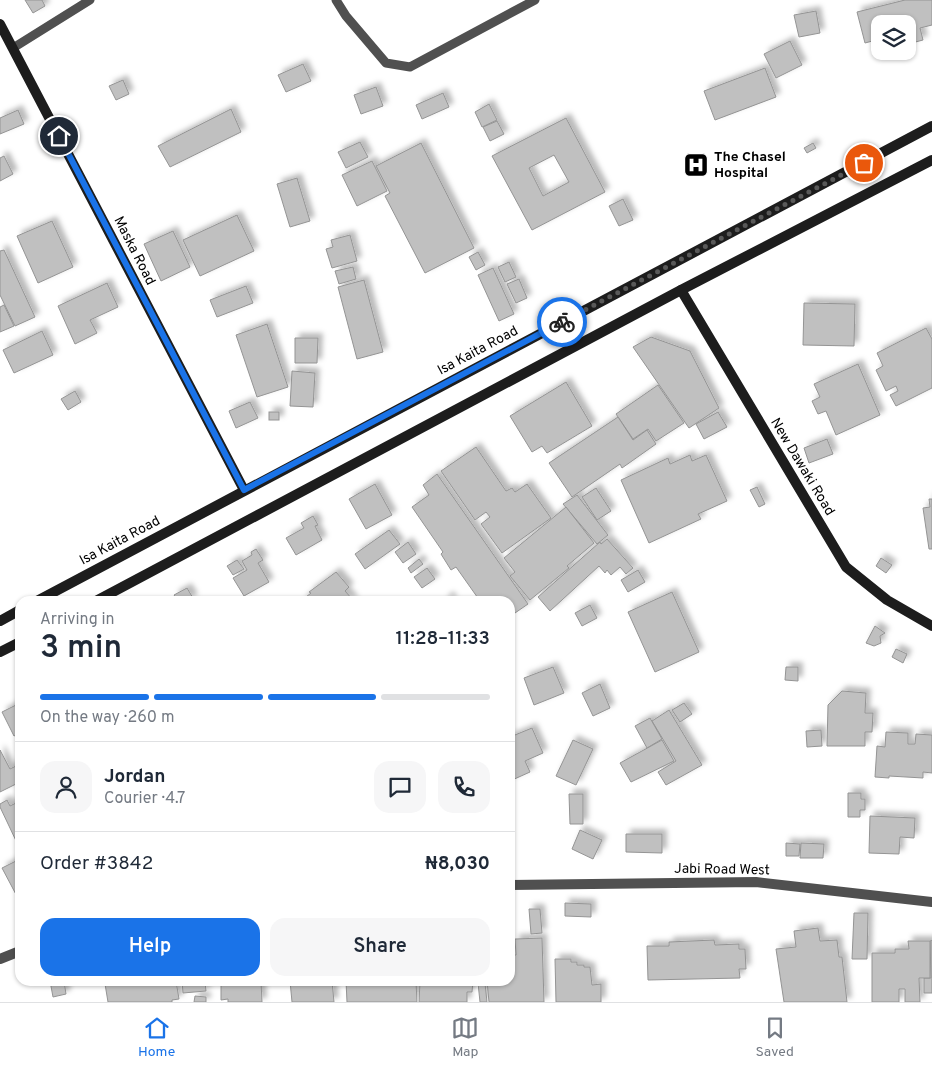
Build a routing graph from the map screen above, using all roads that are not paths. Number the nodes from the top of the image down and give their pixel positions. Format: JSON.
{"nodes":[{"id":1,"x":90,"y":0,"type":"edge"},
{"id":2,"x":336,"y":0,"type":"edge"},
{"id":3,"x":535,"y":0,"type":"edge"},
{"id":4,"x":0,"y":24,"type":"edge"},
{"id":5,"x":13,"y":48,"type":"junction"},
{"id":6,"x":932,"y":126,"type":"edge"},
{"id":7,"x":932,"y":160,"type":"edge"},
{"id":8,"x":681,"y":290,"type":"junction"},
{"id":9,"x":244,"y":490,"type":"junction"},
{"id":10,"x":46,"y":596,"type":"edge"},
{"id":11,"x":105,"y":596,"type":"edge"},
{"id":12,"x":15,"y":613,"type":"edge"},
{"id":13,"x":0,"y":621,"type":"edge"},
{"id":14,"x":932,"y":626,"type":"edge"},
{"id":15,"x":15,"y":644,"type":"edge"},
{"id":16,"x":0,"y":652,"type":"edge"},
{"id":17,"x":515,"y":885,"type":"edge"},
{"id":18,"x":932,"y":902,"type":"edge"},
{"id":19,"x":15,"y":953,"type":"edge"},
{"id":20,"x":0,"y":959,"type":"edge"}],
"edges":[{"from":1,"to":5,"type":"lane"},
{"from":2,"to":3,"type":"lane"},
{"from":4,"to":5,"type":"main road","name":"Maska Road"},
{"from":5,"to":9,"type":"main road","name":"Maska Road"},
{"from":6,"to":9,"type":"main road","name":"Isa Kaita Road"},
{"from":7,"to":8,"type":"main road"},
{"from":8,"to":11,"type":"main road"},
{"from":8,"to":14,"type":"main road","name":"New Dawaki Road"},
{"from":9,"to":10,"type":"main road","name":"Isa Kaita Road"},
{"from":12,"to":13,"type":"main road"},
{"from":15,"to":16,"type":"main road"},
{"from":17,"to":18,"type":"street","name":"Jabi Road West"},
{"from":19,"to":20,"type":"street"}]}
